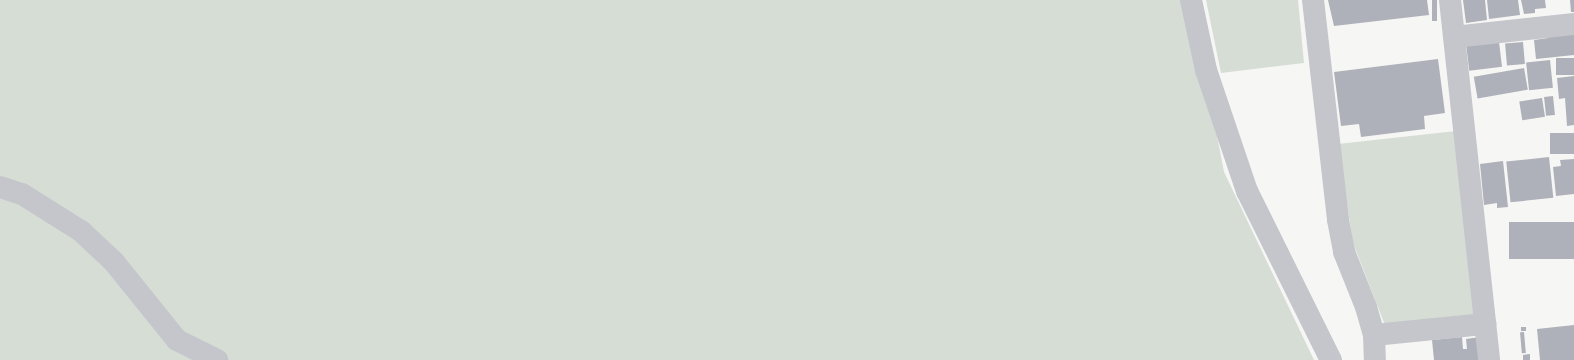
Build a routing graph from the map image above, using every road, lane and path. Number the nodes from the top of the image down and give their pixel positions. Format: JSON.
{"nodes":[{"id":1,"x":1191,"y":0,"type":"edge"},
{"id":2,"x":1313,"y":0,"type":"edge"},
{"id":3,"x":1450,"y":0,"type":"edge"},
{"id":4,"x":1574,"y":24,"type":"edge"},
{"id":5,"x":1454,"y":37,"type":"junction"},
{"id":6,"x":0,"y":187,"type":"edge"},
{"id":7,"x":1485,"y":324,"type":"junction"},
{"id":8,"x":1374,"y":335,"type":"junction"},
{"id":9,"x":216,"y":360,"type":"edge"},
{"id":10,"x":1331,"y":360,"type":"edge"},
{"id":11,"x":1375,"y":360,"type":"edge"},
{"id":12,"x":1489,"y":360,"type":"edge"}],
"edges":[{"from":1,"to":10,"type":"street"},
{"from":2,"to":8,"type":"street"},
{"from":3,"to":5,"type":"street"},
{"from":4,"to":5,"type":"street"},
{"from":5,"to":7,"type":"street"},
{"from":6,"to":9,"type":"street"},
{"from":7,"to":8,"type":"street"},
{"from":7,"to":12,"type":"street"},
{"from":8,"to":11,"type":"street"}]}
